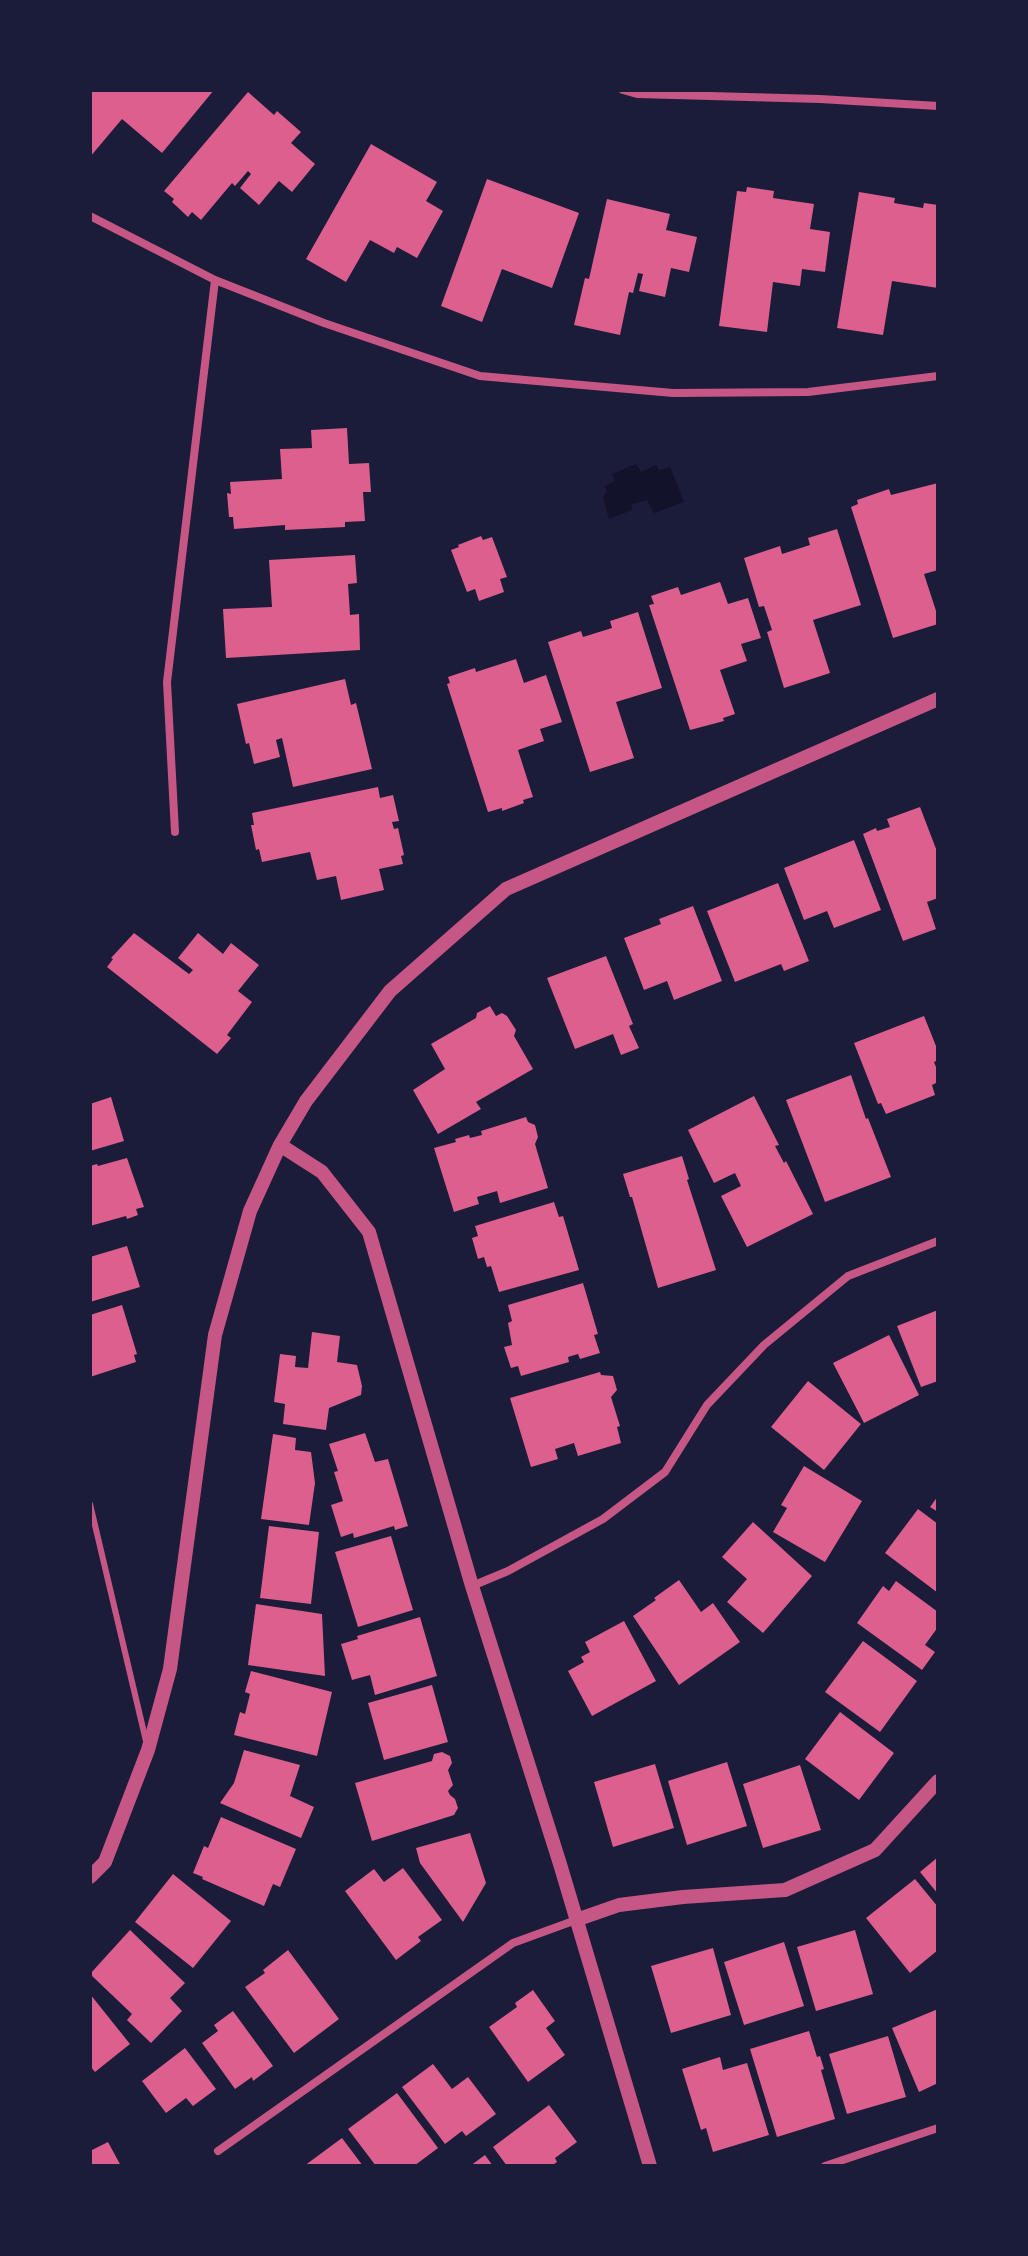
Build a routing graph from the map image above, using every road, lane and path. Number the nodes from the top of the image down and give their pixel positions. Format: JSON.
{"nodes":[{"id":1,"x":623,"y":90,"type":"edge"},
{"id":2,"x":938,"y":106,"type":"edge"},
{"id":3,"x":90,"y":216,"type":"edge"},
{"id":4,"x":215,"y":280,"type":"junction"},
{"id":5,"x":938,"y":376,"type":"edge"},
{"id":6,"x":938,"y":699,"type":"edge"},
{"id":7,"x":175,"y":832,"type":"dead end"},
{"id":8,"x":280,"y":1145,"type":"junction"},
{"id":9,"x":938,"y":1241,"type":"edge"},
{"id":10,"x":90,"y":1504,"type":"edge"},
{"id":11,"x":472,"y":1586,"type":"junction"},
{"id":12,"x":148,"y":1750,"type":"junction"},
{"id":13,"x":938,"y":1781,"type":"edge"},
{"id":14,"x":90,"y":1877,"type":"edge"},
{"id":15,"x":576,"y":1920,"type":"junction"},
{"id":16,"x":938,"y":2128,"type":"edge"},
{"id":17,"x":218,"y":2151,"type":"dead end"},
{"id":18,"x":650,"y":2166,"type":"edge"},
{"id":19,"x":825,"y":2166,"type":"edge"}],
"edges":[{"from":1,"to":2,"type":"street"},
{"from":3,"to":4,"type":"street"},
{"from":4,"to":5,"type":"street"},
{"from":4,"to":7,"type":"street"},
{"from":6,"to":8,"type":"street"},
{"from":8,"to":11,"type":"street"},
{"from":8,"to":12,"type":"street"},
{"from":9,"to":11,"type":"street"},
{"from":10,"to":12,"type":"lane"},
{"from":11,"to":15,"type":"street"},
{"from":12,"to":14,"type":"street"},
{"from":13,"to":15,"type":"street"},
{"from":15,"to":17,"type":"street"},
{"from":15,"to":18,"type":"street"},
{"from":16,"to":19,"type":"street"}]}
